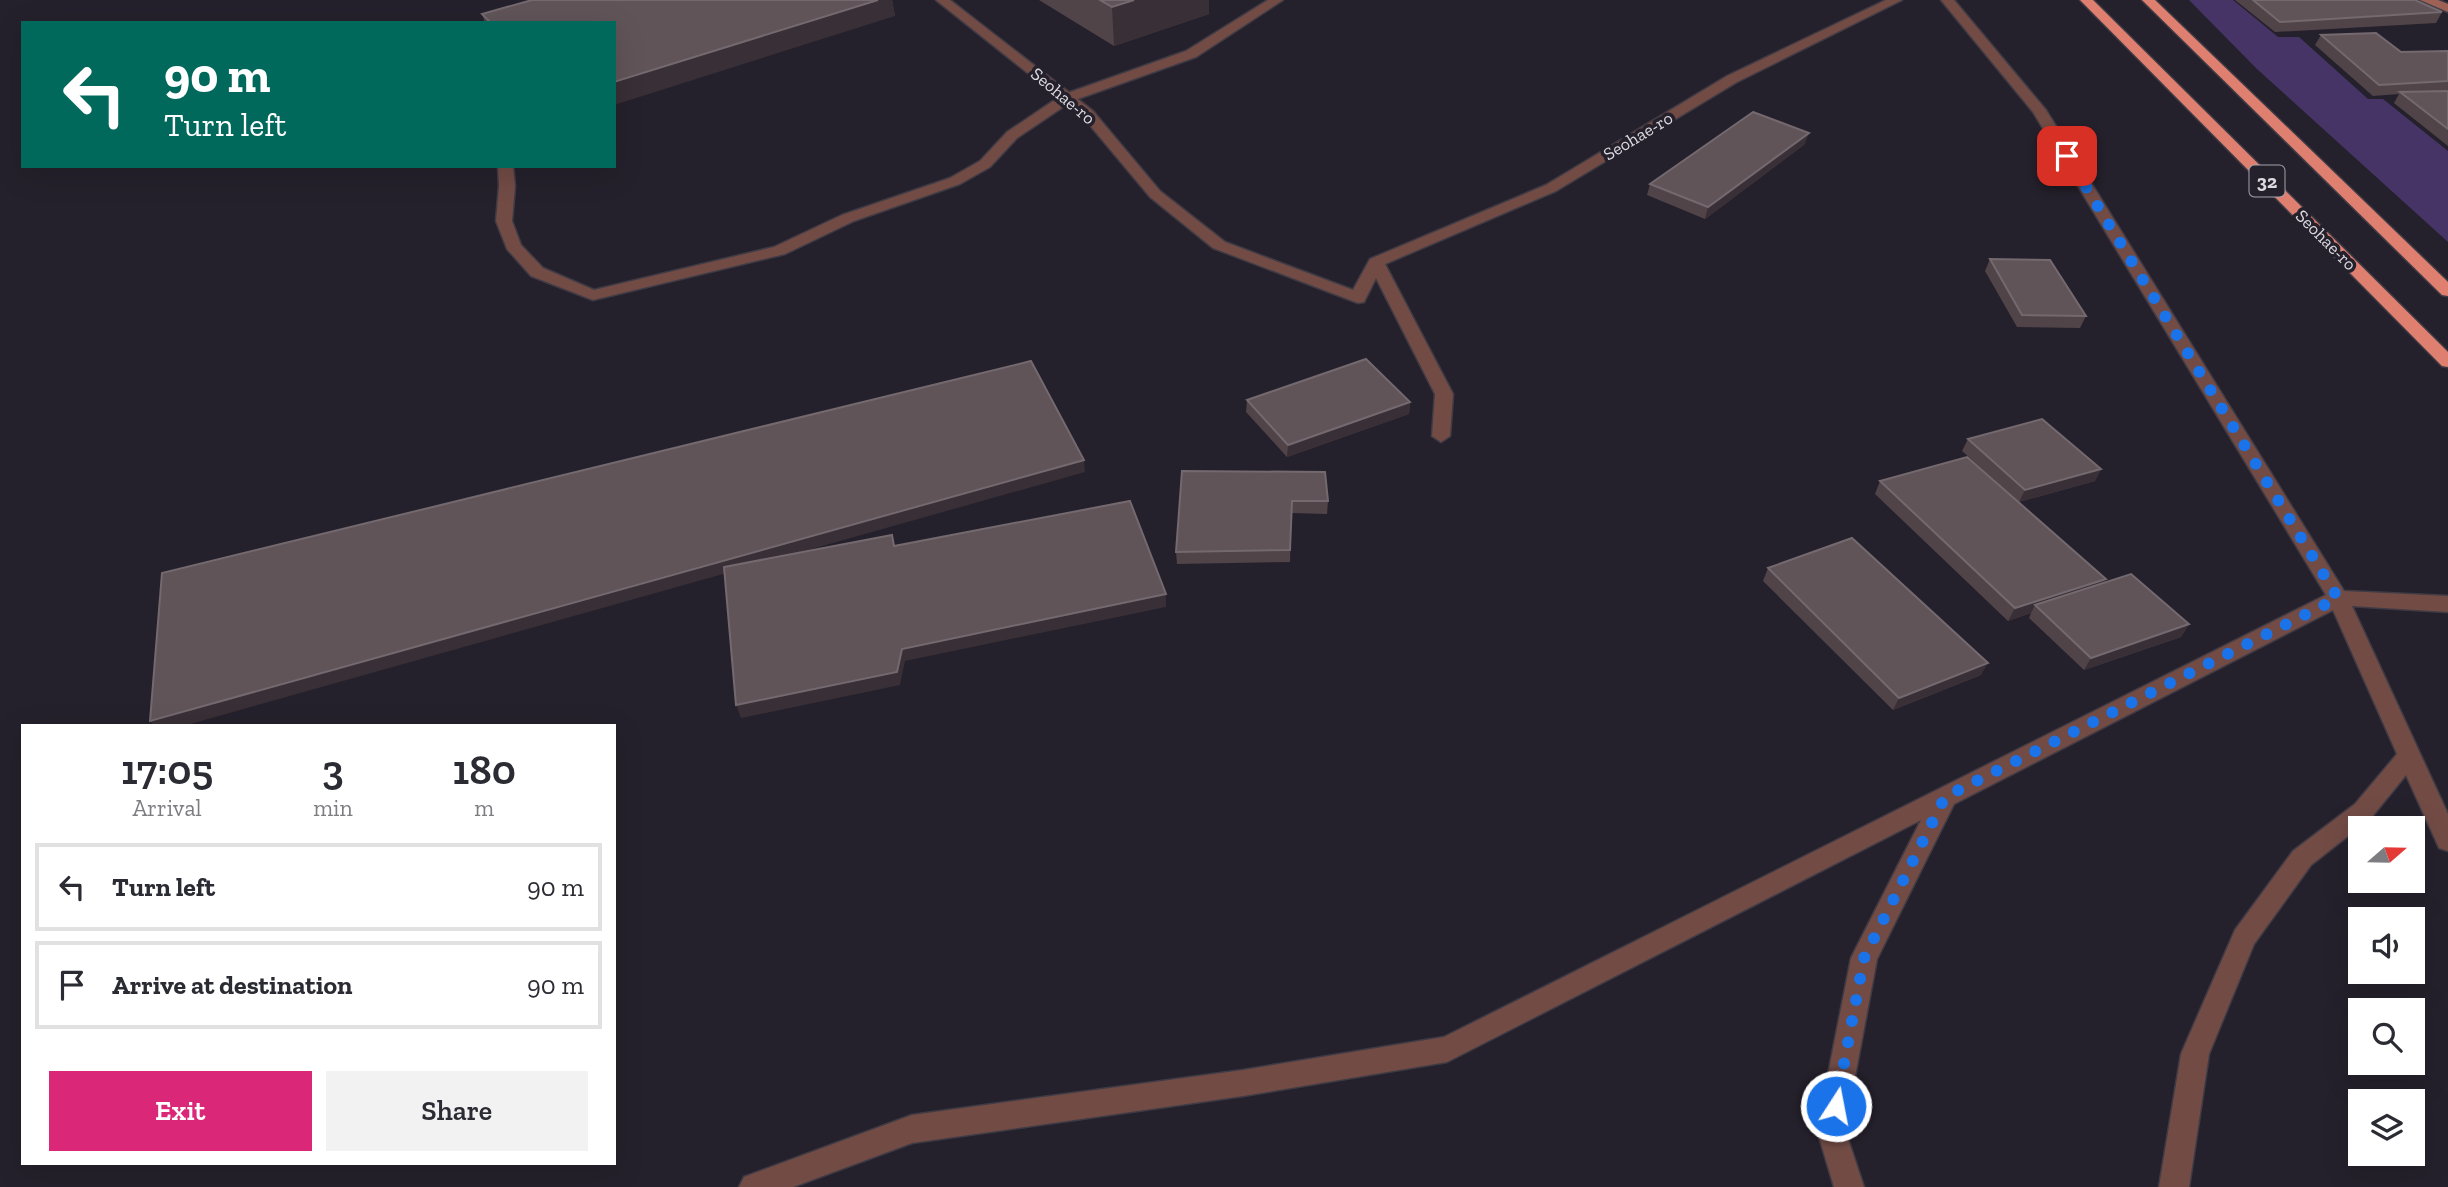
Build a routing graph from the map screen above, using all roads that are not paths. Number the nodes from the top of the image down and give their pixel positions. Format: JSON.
{"nodes":[{"id":1,"x":942,"y":0,"type":"edge"},
{"id":2,"x":1277,"y":0,"type":"edge"},
{"id":3,"x":1896,"y":0,"type":"edge"},
{"id":4,"x":1947,"y":0,"type":"edge"},
{"id":5,"x":2086,"y":0,"type":"edge"},
{"id":6,"x":2148,"y":0,"type":"edge"},
{"id":7,"x":2426,"y":0,"type":"edge"},
{"id":8,"x":2448,"y":8,"type":"edge"},
{"id":9,"x":1067,"y":98,"type":"junction"},
{"id":10,"x":505,"y":168,"type":"edge"},
{"id":11,"x":1376,"y":262,"type":"junction"},
{"id":12,"x":2448,"y":291,"type":"edge"},
{"id":13,"x":2448,"y":362,"type":"edge"},
{"id":14,"x":1441,"y":436,"type":"dead end"},
{"id":15,"x":2338,"y":598,"type":"junction"},
{"id":16,"x":2448,"y":604,"type":"edge"},
{"id":17,"x":2410,"y":754,"type":"junction"},
{"id":18,"x":1945,"y":797,"type":"junction"},
{"id":19,"x":2448,"y":841,"type":"edge"},
{"id":20,"x":754,"y":1187,"type":"edge"},
{"id":21,"x":1849,"y":1187,"type":"edge"},
{"id":22,"x":2174,"y":1187,"type":"edge"}],
"edges":[{"from":1,"to":9,"type":"street","name":"Seohae-ro"},
{"from":2,"to":9,"type":"street"},
{"from":3,"to":11,"type":"street","name":"Seohae-ro"},
{"from":4,"to":15,"type":"street"},
{"from":5,"to":13,"type":"highway","name":"Seohae-ro","number":"32"},
{"from":6,"to":12,"type":"highway","number":"32"},
{"from":7,"to":8,"type":"street"},
{"from":9,"to":10,"type":"street"},
{"from":9,"to":11,"type":"street","name":"Seohae-ro"},
{"from":11,"to":14,"type":"street"},
{"from":15,"to":16,"type":"street"},
{"from":15,"to":17,"type":"street"},
{"from":15,"to":18,"type":"street"},
{"from":17,"to":19,"type":"street"},
{"from":17,"to":22,"type":"street"},
{"from":18,"to":20,"type":"street"},
{"from":18,"to":21,"type":"street"}]}
